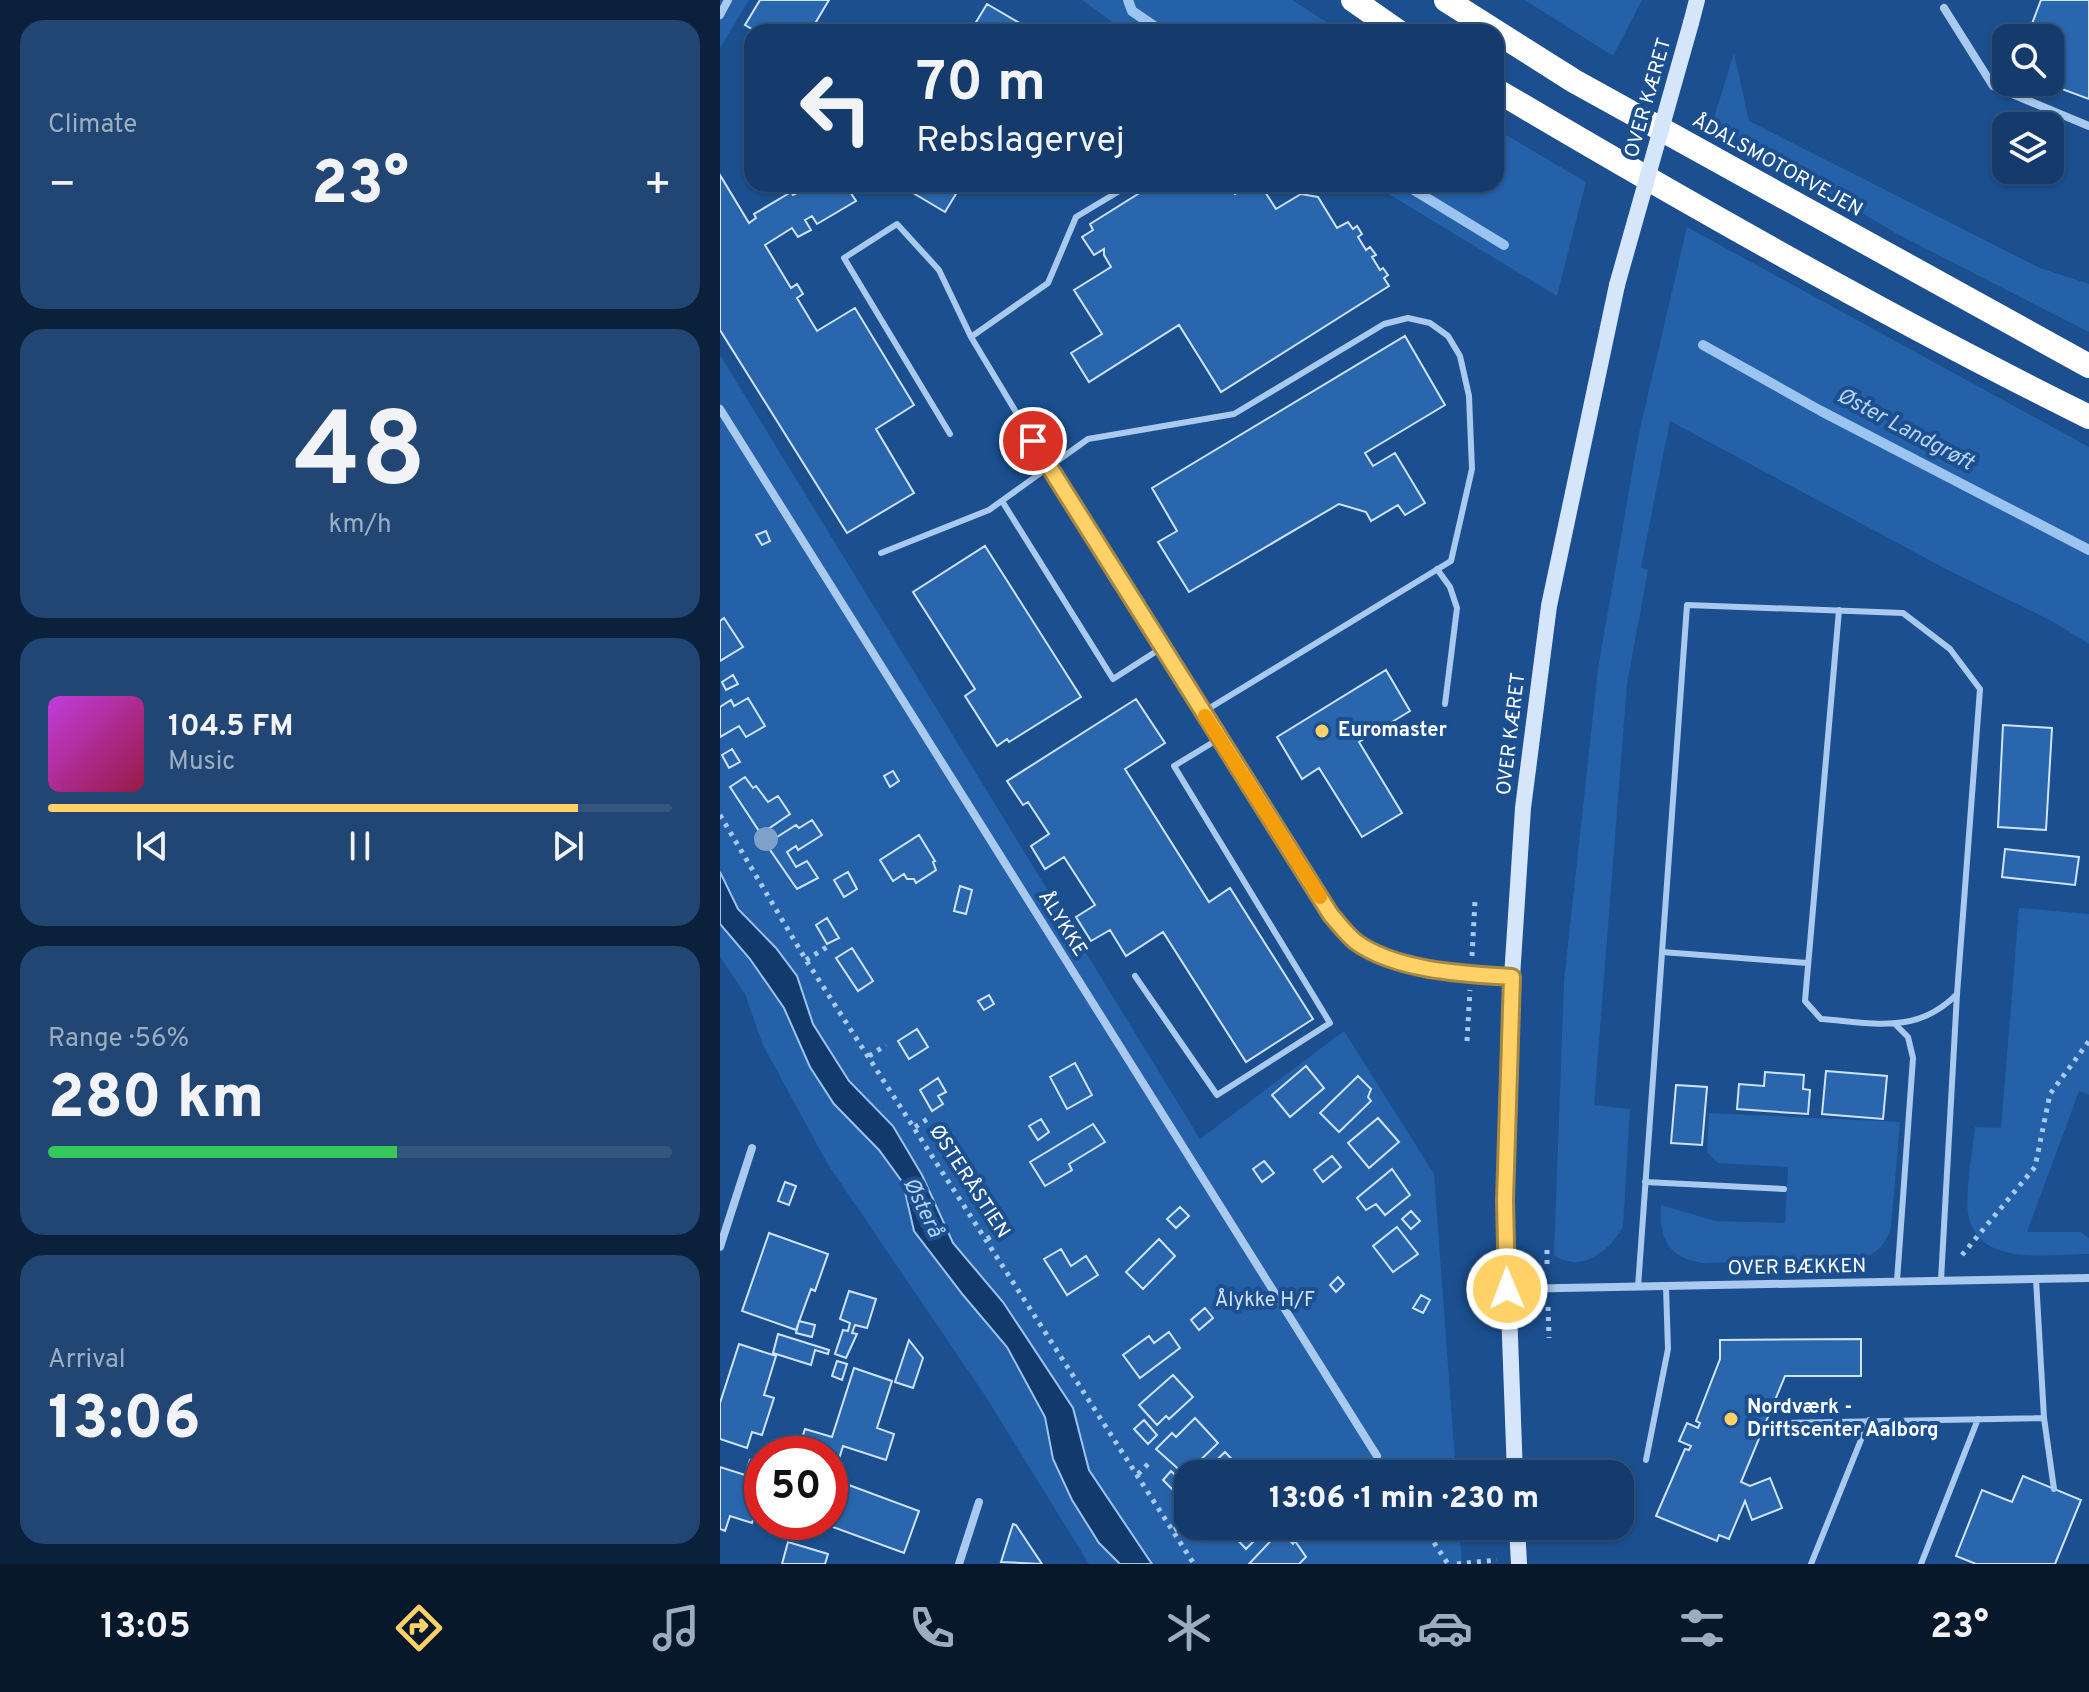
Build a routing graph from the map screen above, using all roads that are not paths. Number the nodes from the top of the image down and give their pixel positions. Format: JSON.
{"nodes":[{"id":1,"x":728,"y":0,"type":"edge"},
{"id":2,"x":1353,"y":0,"type":"edge"},
{"id":3,"x":1446,"y":0,"type":"edge"},
{"id":4,"x":1944,"y":8,"type":"dead end"},
{"id":5,"x":1696,"y":10,"type":"edge"},
{"id":6,"x":720,"y":15,"type":"edge"},
{"id":7,"x":1388,"y":24,"type":"edge"},
{"id":8,"x":1484,"y":24,"type":"edge"},
{"id":9,"x":1504,"y":37,"type":"edge"},
{"id":10,"x":1504,"y":95,"type":"edge"},
{"id":11,"x":2089,"y":126,"type":"edge"},
{"id":12,"x":1118,"y":192,"type":"edge"},
{"id":13,"x":971,"y":337,"type":"junction"},
{"id":14,"x":2089,"y":366,"type":"edge"},
{"id":15,"x":720,"y":409,"type":"edge"},
{"id":16,"x":2089,"y":417,"type":"edge"},
{"id":17,"x":950,"y":434,"type":"dead end"},
{"id":18,"x":1049,"y":467,"type":"junction"},
{"id":19,"x":1002,"y":501,"type":"junction"},
{"id":20,"x":881,"y":553,"type":"dead end"},
{"id":21,"x":1437,"y":569,"type":"junction"},
{"id":22,"x":1839,"y":610,"type":"junction"},
{"id":23,"x":1163,"y":647,"type":"junction"},
{"id":24,"x":1445,"y":704,"type":"dead end"},
{"id":25,"x":1203,"y":712,"type":"junction"},
{"id":26,"x":1220,"y":738,"type":"junction"},
{"id":27,"x":1662,"y":952,"type":"junction"},
{"id":28,"x":1807,"y":963,"type":"junction"},
{"id":29,"x":1135,"y":976,"type":"dead end"},
{"id":30,"x":1512,"y":977,"type":"junction"},
{"id":31,"x":1957,"y":994,"type":"junction"},
{"id":32,"x":1896,"y":1025,"type":"junction"},
{"id":33,"x":752,"y":1148,"type":"dead end"},
{"id":34,"x":1645,"y":1182,"type":"junction"},
{"id":35,"x":1784,"y":1189,"type":"dead end"},
{"id":36,"x":720,"y":1247,"type":"edge"},
{"id":37,"x":2089,"y":1278,"type":"edge"},
{"id":38,"x":2036,"y":1279,"type":"junction"},
{"id":39,"x":1941,"y":1280,"type":"junction"},
{"id":40,"x":1897,"y":1281,"type":"junction"},
{"id":41,"x":1638,"y":1287,"type":"junction"},
{"id":42,"x":1666,"y":1287,"type":"junction"},
{"id":43,"x":1507,"y":1289,"type":"junction"},
{"id":44,"x":2044,"y":1418,"type":"junction"},
{"id":45,"x":1978,"y":1419,"type":"junction"},
{"id":46,"x":1869,"y":1420,"type":"junction"},
{"id":47,"x":1783,"y":1423,"type":"dead end"},
{"id":48,"x":1377,"y":1456,"type":"dead end"},
{"id":49,"x":1514,"y":1460,"type":"edge"},
{"id":50,"x":1646,"y":1460,"type":"dead end"},
{"id":51,"x":2054,"y":1489,"type":"dead end"},
{"id":52,"x":979,"y":1502,"type":"dead end"},
{"id":53,"x":1518,"y":1540,"type":"edge"},
{"id":54,"x":1519,"y":1561,"type":"edge"},
{"id":55,"x":959,"y":1564,"type":"edge"},
{"id":56,"x":1811,"y":1564,"type":"edge"},
{"id":57,"x":1921,"y":1564,"type":"edge"}],
"edges":[{"from":1,"to":6,"type":"street"},
{"from":2,"to":7,"type":"highway"},
{"from":3,"to":8,"type":"highway","name":"ÅDALSMOTORVEJEN"},
{"from":4,"to":11,"type":"street"},
{"from":5,"to":30,"type":"main road","name":"OVER KÆRET","bridge":true},
{"from":9,"to":14,"type":"highway","name":"ÅDALSMOTORVEJEN"},
{"from":10,"to":16,"type":"highway"},
{"from":12,"to":13,"type":"lane"},
{"from":13,"to":17,"type":"lane"},
{"from":13,"to":18,"type":"lane"},
{"from":15,"to":48,"type":"street","name":"ÅLYKKE"},
{"from":18,"to":19,"type":"lane"},
{"from":18,"to":21,"type":"lane"},
{"from":18,"to":23,"type":"lane"},
{"from":19,"to":20,"type":"lane"},
{"from":19,"to":23,"type":"lane"},
{"from":21,"to":24,"type":"lane"},
{"from":21,"to":25,"type":"lane"},
{"from":22,"to":27,"type":"lane"},
{"from":22,"to":28,"type":"lane"},
{"from":22,"to":31,"type":"lane"},
{"from":23,"to":25,"type":"lane"},
{"from":25,"to":26,"type":"lane"},
{"from":26,"to":29,"type":"lane"},
{"from":26,"to":30,"type":"lane"},
{"from":27,"to":28,"type":"lane"},
{"from":27,"to":34,"type":"lane"},
{"from":28,"to":32,"type":"lane"},
{"from":30,"to":43,"type":"main road","name":"OVER KÆRET"},
{"from":31,"to":32,"type":"lane"},
{"from":31,"to":39,"type":"lane"},
{"from":32,"to":40,"type":"lane"},
{"from":33,"to":36,"type":"street"},
{"from":34,"to":35,"type":"lane"},
{"from":34,"to":41,"type":"lane"},
{"from":37,"to":38,"type":"street","name":"OVER BÆKKEN"},
{"from":38,"to":39,"type":"street","name":"OVER BÆKKEN"},
{"from":38,"to":44,"type":"lane"},
{"from":39,"to":40,"type":"street","name":"OVER BÆKKEN"},
{"from":40,"to":42,"type":"street","name":"OVER BÆKKEN"},
{"from":41,"to":42,"type":"street","name":"OVER BÆKKEN"},
{"from":41,"to":43,"type":"street","name":"OVER BÆKKEN"},
{"from":42,"to":50,"type":"lane"},
{"from":43,"to":49,"type":"main road","name":"OVER KÆRET"},
{"from":44,"to":45,"type":"lane"},
{"from":44,"to":51,"type":"lane"},
{"from":45,"to":46,"type":"lane"},
{"from":45,"to":57,"type":"lane"},
{"from":46,"to":47,"type":"lane"},
{"from":46,"to":56,"type":"lane"},
{"from":52,"to":55,"type":"street"},
{"from":53,"to":54,"type":"main road"}]}
